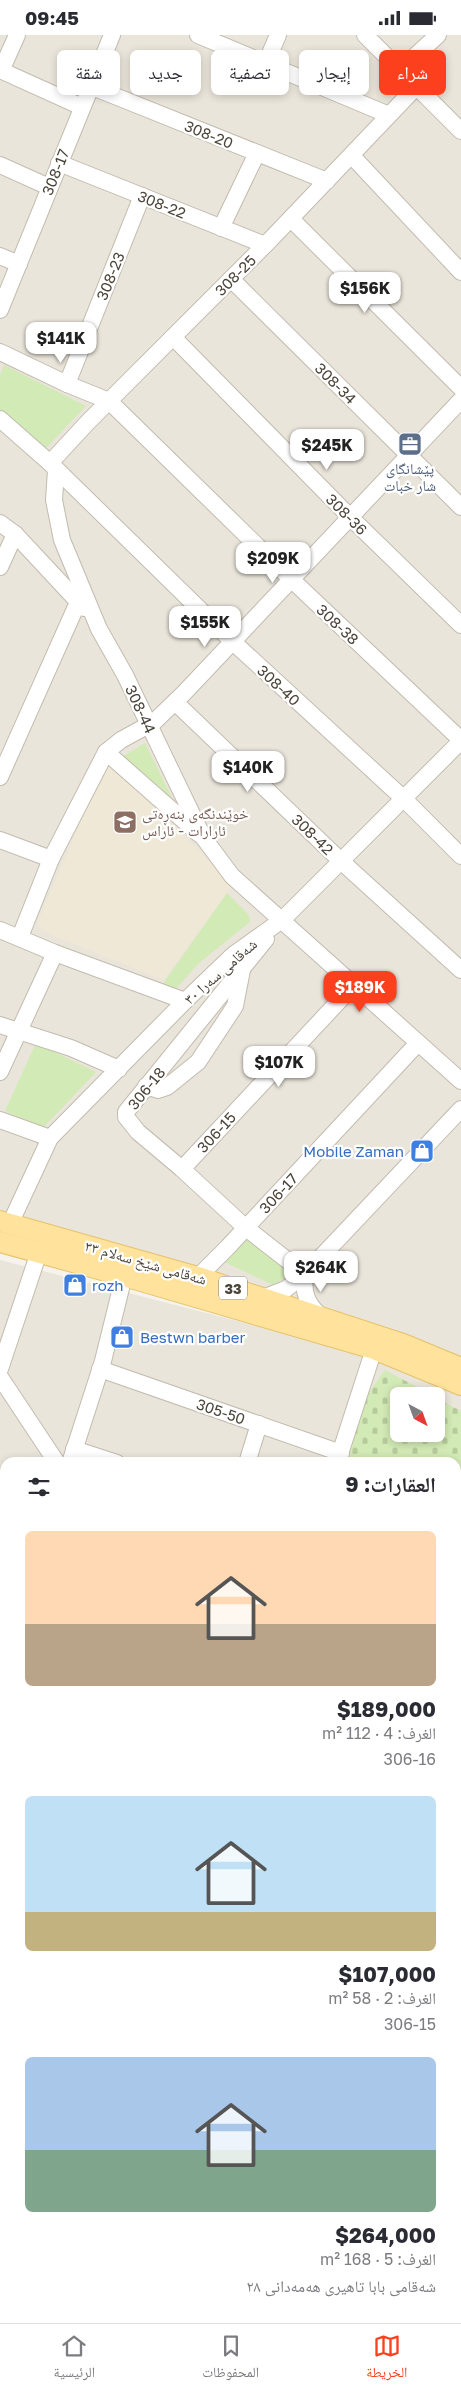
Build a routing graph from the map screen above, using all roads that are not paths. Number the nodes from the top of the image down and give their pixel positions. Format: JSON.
{"nodes":[{"id":1,"x":17,"y":35,"type":"edge"},
{"id":2,"x":112,"y":35,"type":"edge"},
{"id":3,"x":198,"y":35,"type":"edge"},
{"id":4,"x":278,"y":35,"type":"edge"},
{"id":5,"x":366,"y":35,"type":"edge"},
{"id":6,"x":438,"y":35,"type":"edge"},
{"id":7,"x":106,"y":50,"type":"edge"},
{"id":8,"x":234,"y":50,"type":"edge"},
{"id":9,"x":272,"y":50,"type":"edge"},
{"id":10,"x":381,"y":50,"type":"edge"},
{"id":11,"x":422,"y":50,"type":"edge"},
{"id":12,"x":1,"y":71,"type":"edge"},
{"id":13,"x":289,"y":73,"type":"edge"},
{"id":14,"x":87,"y":95,"type":"edge"},
{"id":15,"x":112,"y":95,"type":"edge"},
{"id":16,"x":408,"y":95,"type":"edge"},
{"id":17,"x":427,"y":95,"type":"edge"},
{"id":18,"x":82,"y":107,"type":"junction"},
{"id":19,"x":389,"y":115,"type":"junction"},
{"id":20,"x":461,"y":131,"type":"edge"},
{"id":21,"x":257,"y":153,"type":"junction"},
{"id":22,"x":352,"y":156,"type":"junction"},
{"id":23,"x":60,"y":163,"type":"junction"},
{"id":24,"x":0,"y":165,"type":"edge"},
{"id":25,"x":327,"y":181,"type":"junction"},
{"id":26,"x":50,"y":187,"type":"junction"},
{"id":27,"x":142,"y":196,"type":"junction"},
{"id":28,"x":291,"y":219,"type":"junction"},
{"id":29,"x":221,"y":228,"type":"junction"},
{"id":30,"x":265,"y":245,"type":"junction"},
{"id":31,"x":0,"y":256,"type":"edge"},
{"id":32,"x":19,"y":264,"type":"junction"},
{"id":33,"x":461,"y":272,"type":"edge"},
{"id":34,"x":231,"y":279,"type":"junction"},
{"id":35,"x":0,"y":310,"type":"edge"},
{"id":36,"x":173,"y":337,"type":"junction"},
{"id":37,"x":0,"y":352,"type":"edge"},
{"id":38,"x":67,"y":384,"type":"junction"},
{"id":39,"x":461,"y":388,"type":"edge"},
{"id":40,"x":461,"y":400,"type":"edge"},
{"id":41,"x":110,"y":401,"type":"junction"},
{"id":42,"x":0,"y":419,"type":"edge"},
{"id":43,"x":408,"y":455,"type":"junction"},
{"id":44,"x":53,"y":467,"type":"junction"},
{"id":45,"x":461,"y":507,"type":"edge"},
{"id":46,"x":350,"y":517,"type":"junction"},
{"id":47,"x":0,"y":523,"type":"edge"},
{"id":48,"x":15,"y":534,"type":"junction"},
{"id":49,"x":0,"y":567,"type":"edge"},
{"id":50,"x":291,"y":579,"type":"junction"},
{"id":51,"x":79,"y":600,"type":"junction"},
{"id":52,"x":461,"y":625,"type":"edge"},
{"id":53,"x":99,"y":629,"type":"junction"},
{"id":54,"x":232,"y":641,"type":"junction"},
{"id":55,"x":175,"y":701,"type":"junction"},
{"id":56,"x":148,"y":725,"type":"junction"},
{"id":57,"x":461,"y":741,"type":"edge"},
{"id":58,"x":106,"y":752,"type":"junction"},
{"id":59,"x":0,"y":777,"type":"edge"},
{"id":60,"x":404,"y":799,"type":"junction"},
{"id":61,"x":203,"y":837,"type":"junction"},
{"id":62,"x":0,"y":840,"type":"edge"},
{"id":63,"x":461,"y":856,"type":"edge"},
{"id":64,"x":51,"y":859,"type":"junction"},
{"id":65,"x":342,"y":862,"type":"junction"},
{"id":66,"x":282,"y":920,"type":"junction"},
{"id":67,"x":0,"y":930,"type":"edge"},
{"id":68,"x":20,"y":937,"type":"junction"},
{"id":69,"x":55,"y":953,"type":"junction"},
{"id":70,"x":243,"y":966,"type":"junction"},
{"id":71,"x":461,"y":970,"type":"edge"},
{"id":72,"x":353,"y":986,"type":"junction"},
{"id":73,"x":186,"y":1001,"type":"junction"},
{"id":74,"x":0,"y":1025,"type":"edge"},
{"id":75,"x":18,"y":1030,"type":"junction"},
{"id":76,"x":418,"y":1043,"type":"junction"},
{"id":77,"x":119,"y":1069,"type":"junction"},
{"id":78,"x":0,"y":1072,"type":"edge"},
{"id":79,"x":461,"y":1081,"type":"edge"},
{"id":80,"x":146,"y":1086,"type":"junction"},
{"id":81,"x":461,"y":1109,"type":"edge"},
{"id":82,"x":0,"y":1120,"type":"edge"},
{"id":83,"x":50,"y":1139,"type":"junction"},
{"id":84,"x":182,"y":1169,"type":"junction"},
{"id":85,"x":5,"y":1223,"type":"edge"},
{"id":86,"x":246,"y":1228,"type":"junction"},
{"id":87,"x":0,"y":1242,"type":"edge"},
{"id":88,"x":39,"y":1252,"type":"junction"},
{"id":89,"x":305,"y":1274,"type":"junction"},
{"id":90,"x":124,"y":1276,"type":"junction"},
{"id":91,"x":200,"y":1282,"type":"junction"},
{"id":92,"x":174,"y":1291,"type":"junction"},
{"id":93,"x":263,"y":1298,"type":"junction"},
{"id":94,"x":322,"y":1317,"type":"junction"},
{"id":95,"x":374,"y":1349,"type":"junction"},
{"id":96,"x":461,"y":1368,"type":"edge"},
{"id":97,"x":0,"y":1369,"type":"edge"},
{"id":98,"x":100,"y":1369,"type":"junction"},
{"id":99,"x":0,"y":1377,"type":"edge"},
{"id":100,"x":461,"y":1385,"type":"edge"},
{"id":101,"x":259,"y":1424,"type":"junction"},
{"id":102,"x":72,"y":1456,"type":"edge"},
{"id":103,"x":53,"y":1457,"type":"edge"},
{"id":104,"x":249,"y":1457,"type":"edge"},
{"id":105,"x":339,"y":1457,"type":"edge"}],
"edges":[{"from":1,"to":12,"type":"street"},
{"from":2,"to":7,"type":"street","name":"308-17"},
{"from":3,"to":8,"type":"street"},
{"from":4,"to":9,"type":"street"},
{"from":5,"to":10,"type":"street"},
{"from":6,"to":11,"type":"street"},
{"from":12,"to":18,"type":"street"},
{"from":13,"to":19,"type":"street"},
{"from":14,"to":18,"type":"street","name":"308-17"},
{"from":15,"to":21,"type":"street","name":"308-20"},
{"from":16,"to":19,"type":"street","name":"308-25"},
{"from":17,"to":20,"type":"street"},
{"from":18,"to":23,"type":"street","name":"308-17"},
{"from":19,"to":22,"type":"street","name":"308-25"},
{"from":21,"to":25,"type":"street","name":"308-20"},
{"from":21,"to":29,"type":"street"},
{"from":22,"to":25,"type":"street","name":"308-25"},
{"from":22,"to":33,"type":"street"},
{"from":23,"to":26,"type":"street","name":"308-17"},
{"from":23,"to":27,"type":"street","name":"308-22"},
{"from":24,"to":26,"type":"street"},
{"from":25,"to":28,"type":"street","name":"308-25"},
{"from":26,"to":32,"type":"street","name":"308-17"},
{"from":27,"to":29,"type":"street","name":"308-22"},
{"from":27,"to":38,"type":"street","name":"308-23"},
{"from":28,"to":30,"type":"street","name":"308-25"},
{"from":28,"to":39,"type":"street"},
{"from":29,"to":30,"type":"street","name":"308-22"},
{"from":30,"to":34,"type":"street","name":"308-25"},
{"from":31,"to":32,"type":"street"},
{"from":32,"to":35,"type":"street","name":"308-17"},
{"from":34,"to":36,"type":"street","name":"308-25"},
{"from":34,"to":43,"type":"street","name":"308-34"},
{"from":36,"to":41,"type":"street","name":"308-25"},
{"from":36,"to":46,"type":"street","name":"308-36"},
{"from":37,"to":38,"type":"street"},
{"from":38,"to":41,"type":"street"},
{"from":40,"to":43,"type":"street"},
{"from":41,"to":44,"type":"street","name":"308-25"},
{"from":41,"to":50,"type":"street","name":"308-38"},
{"from":42,"to":44,"type":"street","name":"308-40"},
{"from":43,"to":45,"type":"street","name":"308-34"},
{"from":43,"to":46,"type":"street"},
{"from":44,"to":53,"type":"street","name":"308-44"},
{"from":44,"to":54,"type":"street","name":"308-40"},
{"from":46,"to":50,"type":"street"},
{"from":46,"to":52,"type":"street","name":"308-36"},
{"from":47,"to":48,"type":"street"},
{"from":48,"to":49,"type":"street"},
{"from":48,"to":51,"type":"street"},
{"from":50,"to":54,"type":"street"},
{"from":50,"to":57,"type":"street","name":"308-38"},
{"from":51,"to":53,"type":"street"},
{"from":51,"to":59,"type":"street"},
{"from":53,"to":56,"type":"street","name":"308-44"},
{"from":54,"to":55,"type":"street"},
{"from":54,"to":60,"type":"street","name":"308-40"},
{"from":55,"to":56,"type":"street"},
{"from":55,"to":65,"type":"street","name":"308-42"},
{"from":56,"to":58,"type":"street"},
{"from":56,"to":61,"type":"street","name":"308-44"},
{"from":57,"to":60,"type":"street","name":"شەقامی سەرا ٣٠"},
{"from":58,"to":61,"type":"street"},
{"from":58,"to":64,"type":"street"},
{"from":60,"to":63,"type":"street","name":"308-40"},
{"from":60,"to":65,"type":"street","name":"شەقامی سەرا ٣٠"},
{"from":61,"to":66,"type":"street","name":"308-44"},
{"from":62,"to":64,"type":"street"},
{"from":64,"to":68,"type":"street"},
{"from":65,"to":66,"type":"street","name":"شەقامی سەرا ٣٠"},
{"from":65,"to":71,"type":"street","name":"308-42"},
{"from":66,"to":70,"type":"street","name":"306-18"},
{"from":66,"to":72,"type":"street","name":"308-44"},
{"from":66,"to":73,"type":"street","name":"شەقامی سەرا ٣٠"},
{"from":67,"to":68,"type":"street"},
{"from":68,"to":69,"type":"street"},
{"from":69,"to":73,"type":"street"},
{"from":69,"to":75,"type":"street"},
{"from":70,"to":80,"type":"street","name":"306-18"},
{"from":70,"to":80,"type":"street"},
{"from":72,"to":76,"type":"street","name":"308-44"},
{"from":72,"to":84,"type":"street","name":"306-15"},
{"from":73,"to":77,"type":"street","name":"شەقامی سەرا ٣٠"},
{"from":74,"to":75,"type":"street"},
{"from":75,"to":77,"type":"street"},
{"from":75,"to":78,"type":"street"},
{"from":76,"to":79,"type":"street","name":"308-44"},
{"from":76,"to":86,"type":"street","name":"306-17"},
{"from":77,"to":83,"type":"street","name":"شەقامی سەرا ٣٠"},
{"from":80,"to":84,"type":"street","name":"306-18"},
{"from":81,"to":89,"type":"street"},
{"from":82,"to":83,"type":"street"},
{"from":83,"to":85,"type":"street","name":"شەقامی سەرا ٣٠"},
{"from":84,"to":86,"type":"street","name":"306-18"},
{"from":85,"to":91,"type":"main road","name":"شەقامی شێخ سەلام ٣٣","number":"33"},
{"from":86,"to":89,"type":"street","name":"306-18"},
{"from":86,"to":91,"type":"street","name":"306-17"},
{"from":87,"to":88,"type":"main road","name":"شەقامی شێخ سەلام ٣٣","number":"33"},
{"from":88,"to":90,"type":"main road","name":"شەقامی شێخ سەلام ٣٣","number":"33"},
{"from":88,"to":97,"type":"street"},
{"from":89,"to":93,"type":"street"},
{"from":89,"to":94,"type":"street"},
{"from":90,"to":92,"type":"main road","name":"شەقامی شێخ سەلام ٣٣","number":"33"},
{"from":90,"to":98,"type":"street"},
{"from":91,"to":92,"type":"main road","name":"شەقامی شێخ سەلام ٣٣","number":"33"},
{"from":91,"to":92,"type":"main road"},
{"from":91,"to":93,"type":"main road","name":"شەقامی شێخ سەلام ٣٣","number":"33"},
{"from":91,"to":95,"type":"main road","name":"شەقامی شێخ سەلام ٣٣","number":"33"},
{"from":93,"to":94,"type":"main road","name":"شەقامی شێخ سەلام ٣٣","number":"33"},
{"from":94,"to":96,"type":"main road","name":"شەقامی شێخ سەلام ٣٣","number":"33"},
{"from":95,"to":100,"type":"main road","name":"شەقامی شێخ سەلام ٣٣","number":"33"},
{"from":95,"to":105,"type":"street"},
{"from":98,"to":101,"type":"street","name":"305-50"},
{"from":98,"to":102,"type":"street"},
{"from":99,"to":103,"type":"street"},
{"from":101,"to":104,"type":"street"},
{"from":101,"to":105,"type":"street","name":"305-50"}]}
